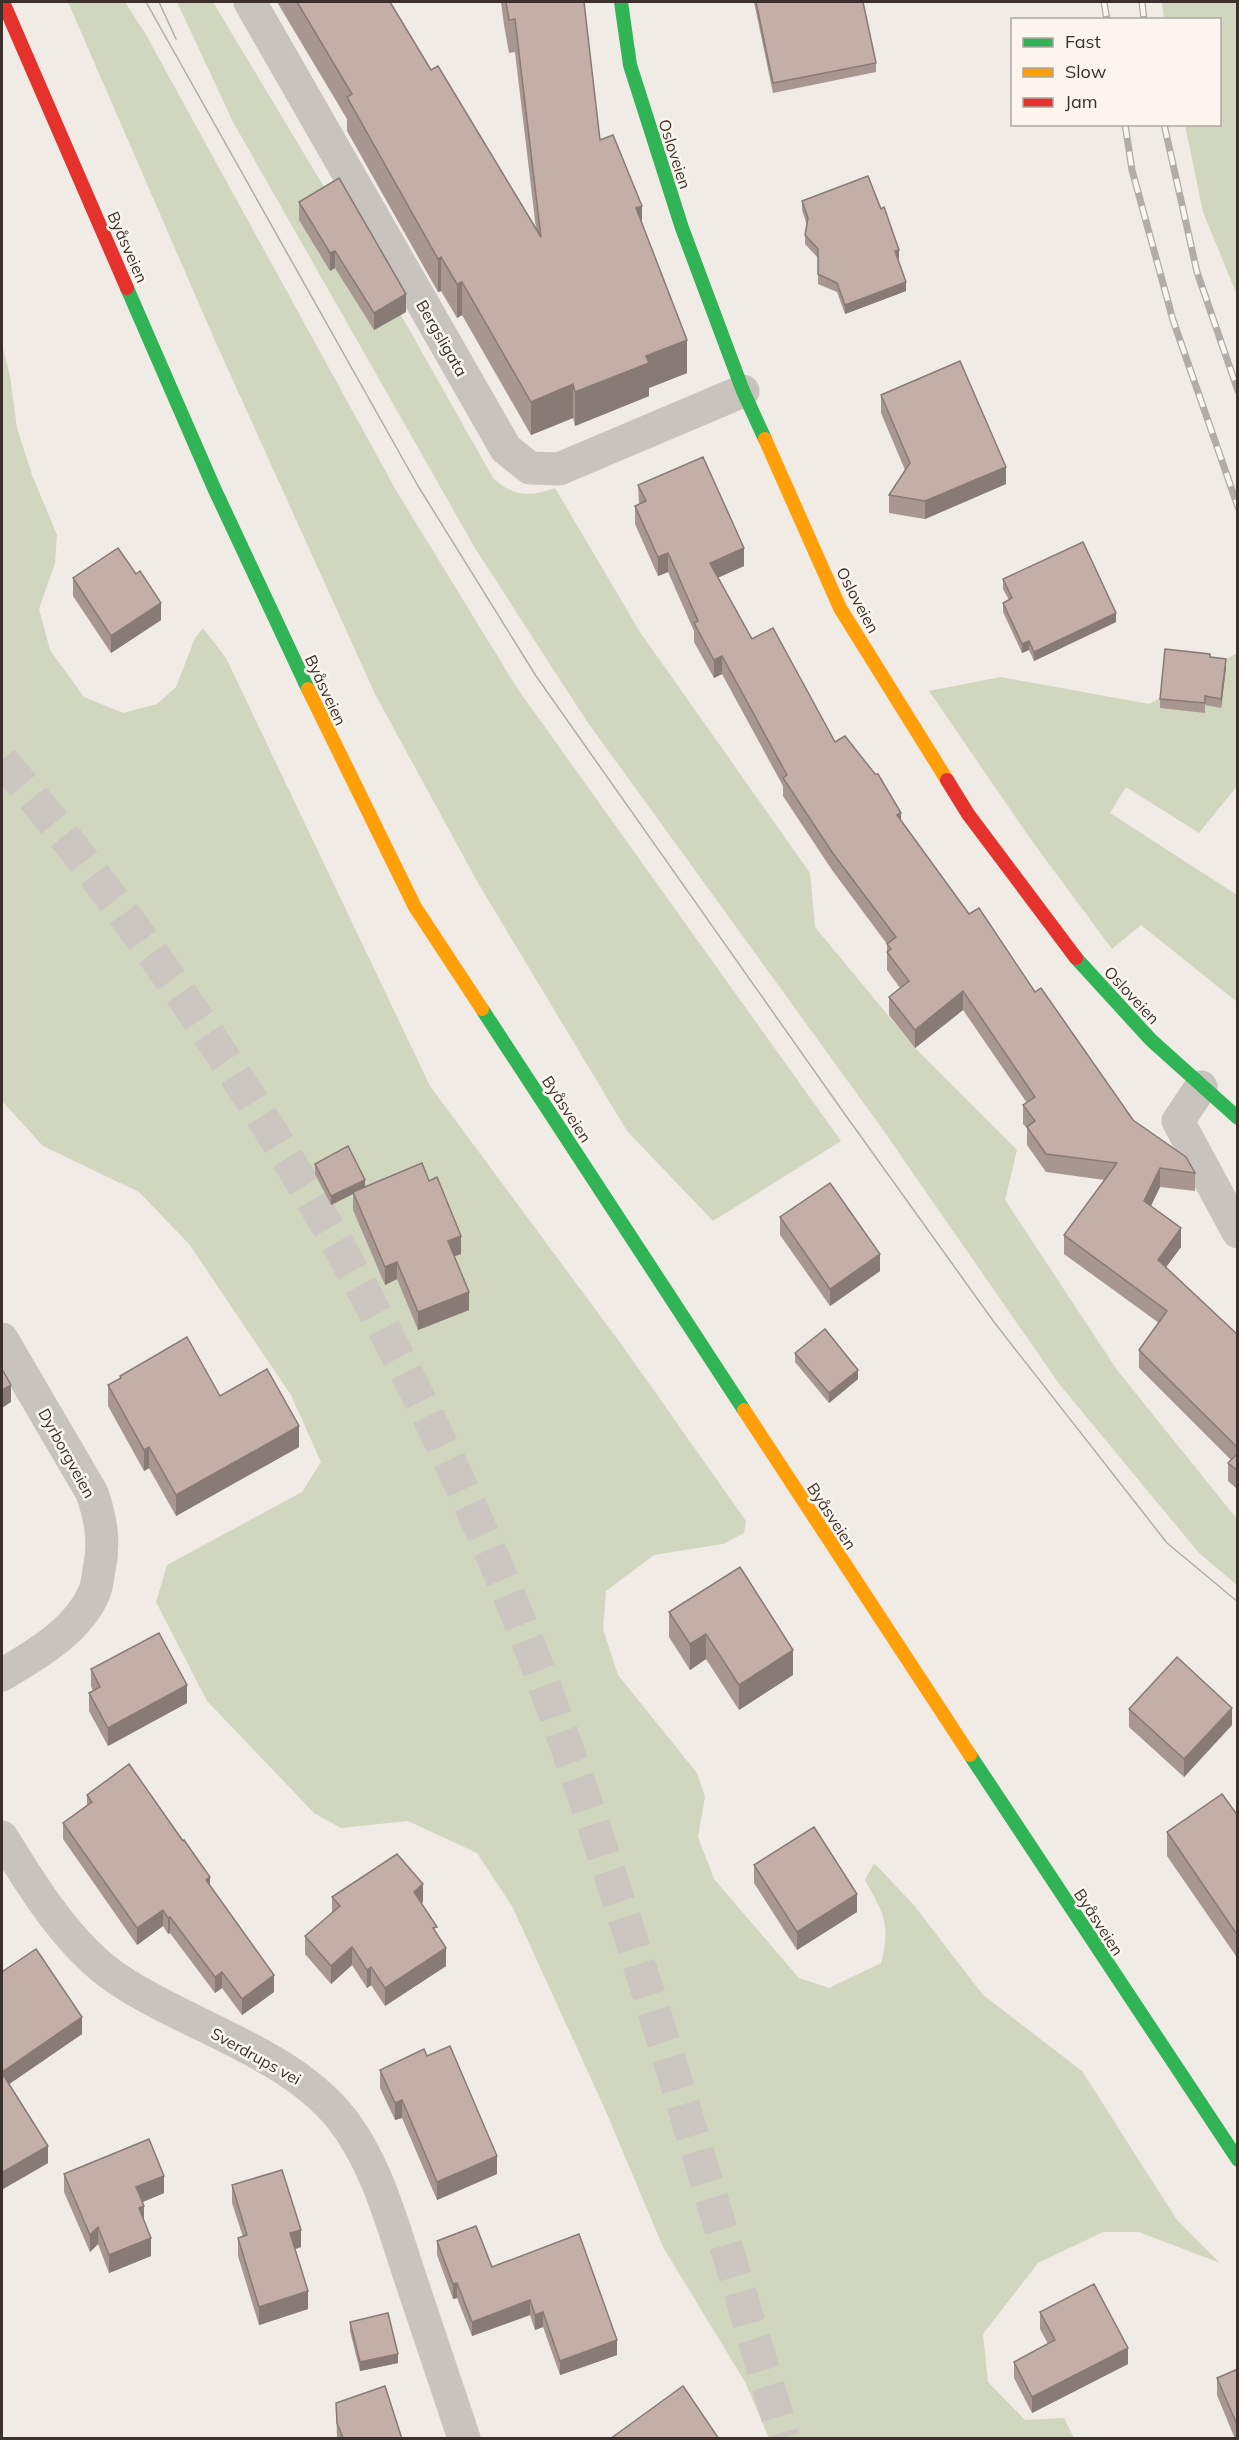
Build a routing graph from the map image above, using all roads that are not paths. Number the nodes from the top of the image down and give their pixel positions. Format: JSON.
{"nodes":[{"id":1,"x":3,"y":2,"type":"edge"},
{"id":2,"x":250,"y":2,"type":"edge"},
{"id":3,"x":621,"y":2,"type":"edge"},
{"id":4,"x":743,"y":392,"type":"junction"},
{"id":5,"x":1201,"y":1087,"type":"junction"},
{"id":6,"x":1238,"y":1118,"type":"edge"},
{"id":7,"x":1238,"y":1232,"type":"edge"},
{"id":8,"x":2,"y":1339,"type":"edge"},
{"id":9,"x":2,"y":1675,"type":"edge"},
{"id":10,"x":2,"y":1837,"type":"edge"},
{"id":11,"x":1238,"y":2160,"type":"edge"},
{"id":12,"x":464,"y":2439,"type":"edge"}],
"edges":[{"from":1,"to":11,"type":"main road","name":"Byåsveien"},
{"from":2,"to":4,"type":"street","name":"Bergsligata"},
{"from":3,"to":4,"type":"main road","name":"Osloveien"},
{"from":4,"to":5,"type":"main road","name":"Osloveien"},
{"from":5,"to":6,"type":"main road","name":"Osloveien"},
{"from":5,"to":7,"type":"street"},
{"from":8,"to":9,"type":"street","name":"Dyrborgveien"},
{"from":10,"to":12,"type":"street","name":"Sverdrups vei"}]}
